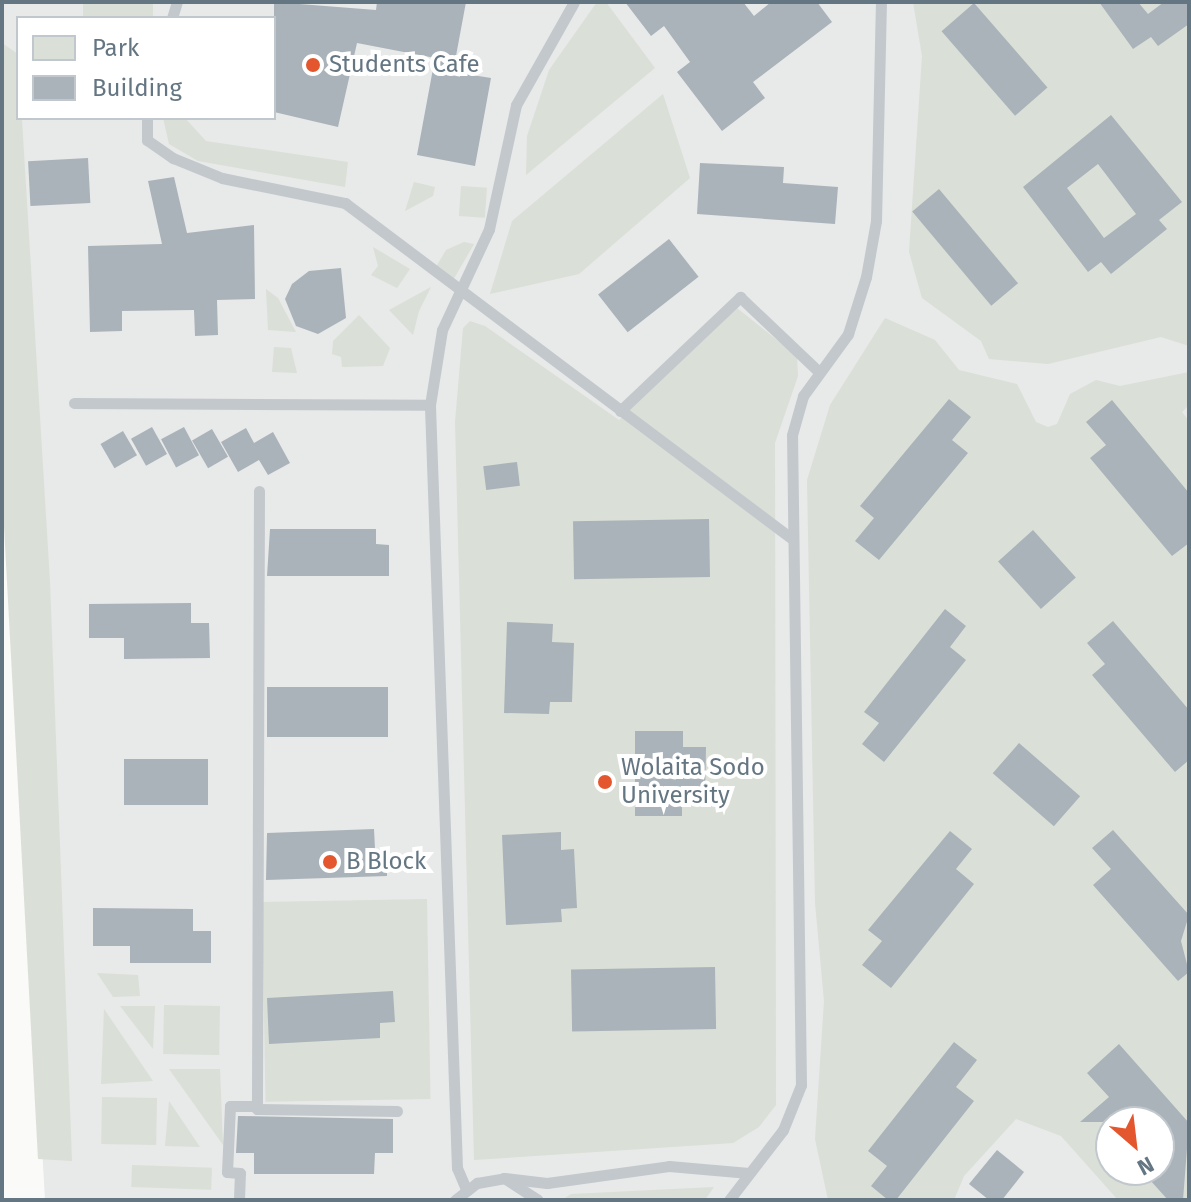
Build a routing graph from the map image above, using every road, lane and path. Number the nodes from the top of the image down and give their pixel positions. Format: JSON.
{"nodes":[{"id":1,"x":574,"y":2,"type":"edge"},
{"id":2,"x":881,"y":2,"type":"edge"},
{"id":3,"x":147,"y":120,"type":"edge"},
{"id":4,"x":461,"y":295,"type":"junction"},
{"id":5,"x":819,"y":372,"type":"junction"},
{"id":6,"x":74,"y":403,"type":"dead end"},
{"id":7,"x":430,"y":405,"type":"junction"},
{"id":8,"x":620,"y":411,"type":"junction"},
{"id":9,"x":259,"y":491,"type":"dead end"},
{"id":10,"x":791,"y":538,"type":"junction"},
{"id":11,"x":257,"y":1106,"type":"junction"},
{"id":12,"x":397,"y":1111,"type":"dead end"},
{"id":13,"x":749,"y":1173,"type":"junction"},
{"id":14,"x":504,"y":1178,"type":"junction"},
{"id":15,"x":466,"y":1189,"type":"junction"},
{"id":16,"x":239,"y":1200,"type":"edge"},
{"id":17,"x":455,"y":1200,"type":"edge"},
{"id":18,"x":538,"y":1200,"type":"edge"},
{"id":19,"x":729,"y":1200,"type":"edge"}],
"edges":[{"from":1,"to":4,"type":"lane"},
{"from":2,"to":5,"type":"lane"},
{"from":3,"to":4,"type":"lane"},
{"from":4,"to":7,"type":"lane"},
{"from":4,"to":8,"type":"lane"},
{"from":5,"to":8,"type":"lane"},
{"from":5,"to":10,"type":"lane"},
{"from":6,"to":7,"type":"lane"},
{"from":7,"to":15,"type":"lane"},
{"from":8,"to":10,"type":"lane"},
{"from":9,"to":11,"type":"lane"},
{"from":10,"to":13,"type":"lane"},
{"from":11,"to":12,"type":"lane"},
{"from":11,"to":16,"type":"lane"},
{"from":13,"to":14,"type":"lane"},
{"from":13,"to":19,"type":"lane"},
{"from":14,"to":15,"type":"lane"},
{"from":14,"to":18,"type":"lane"},
{"from":15,"to":17,"type":"lane"}]}
